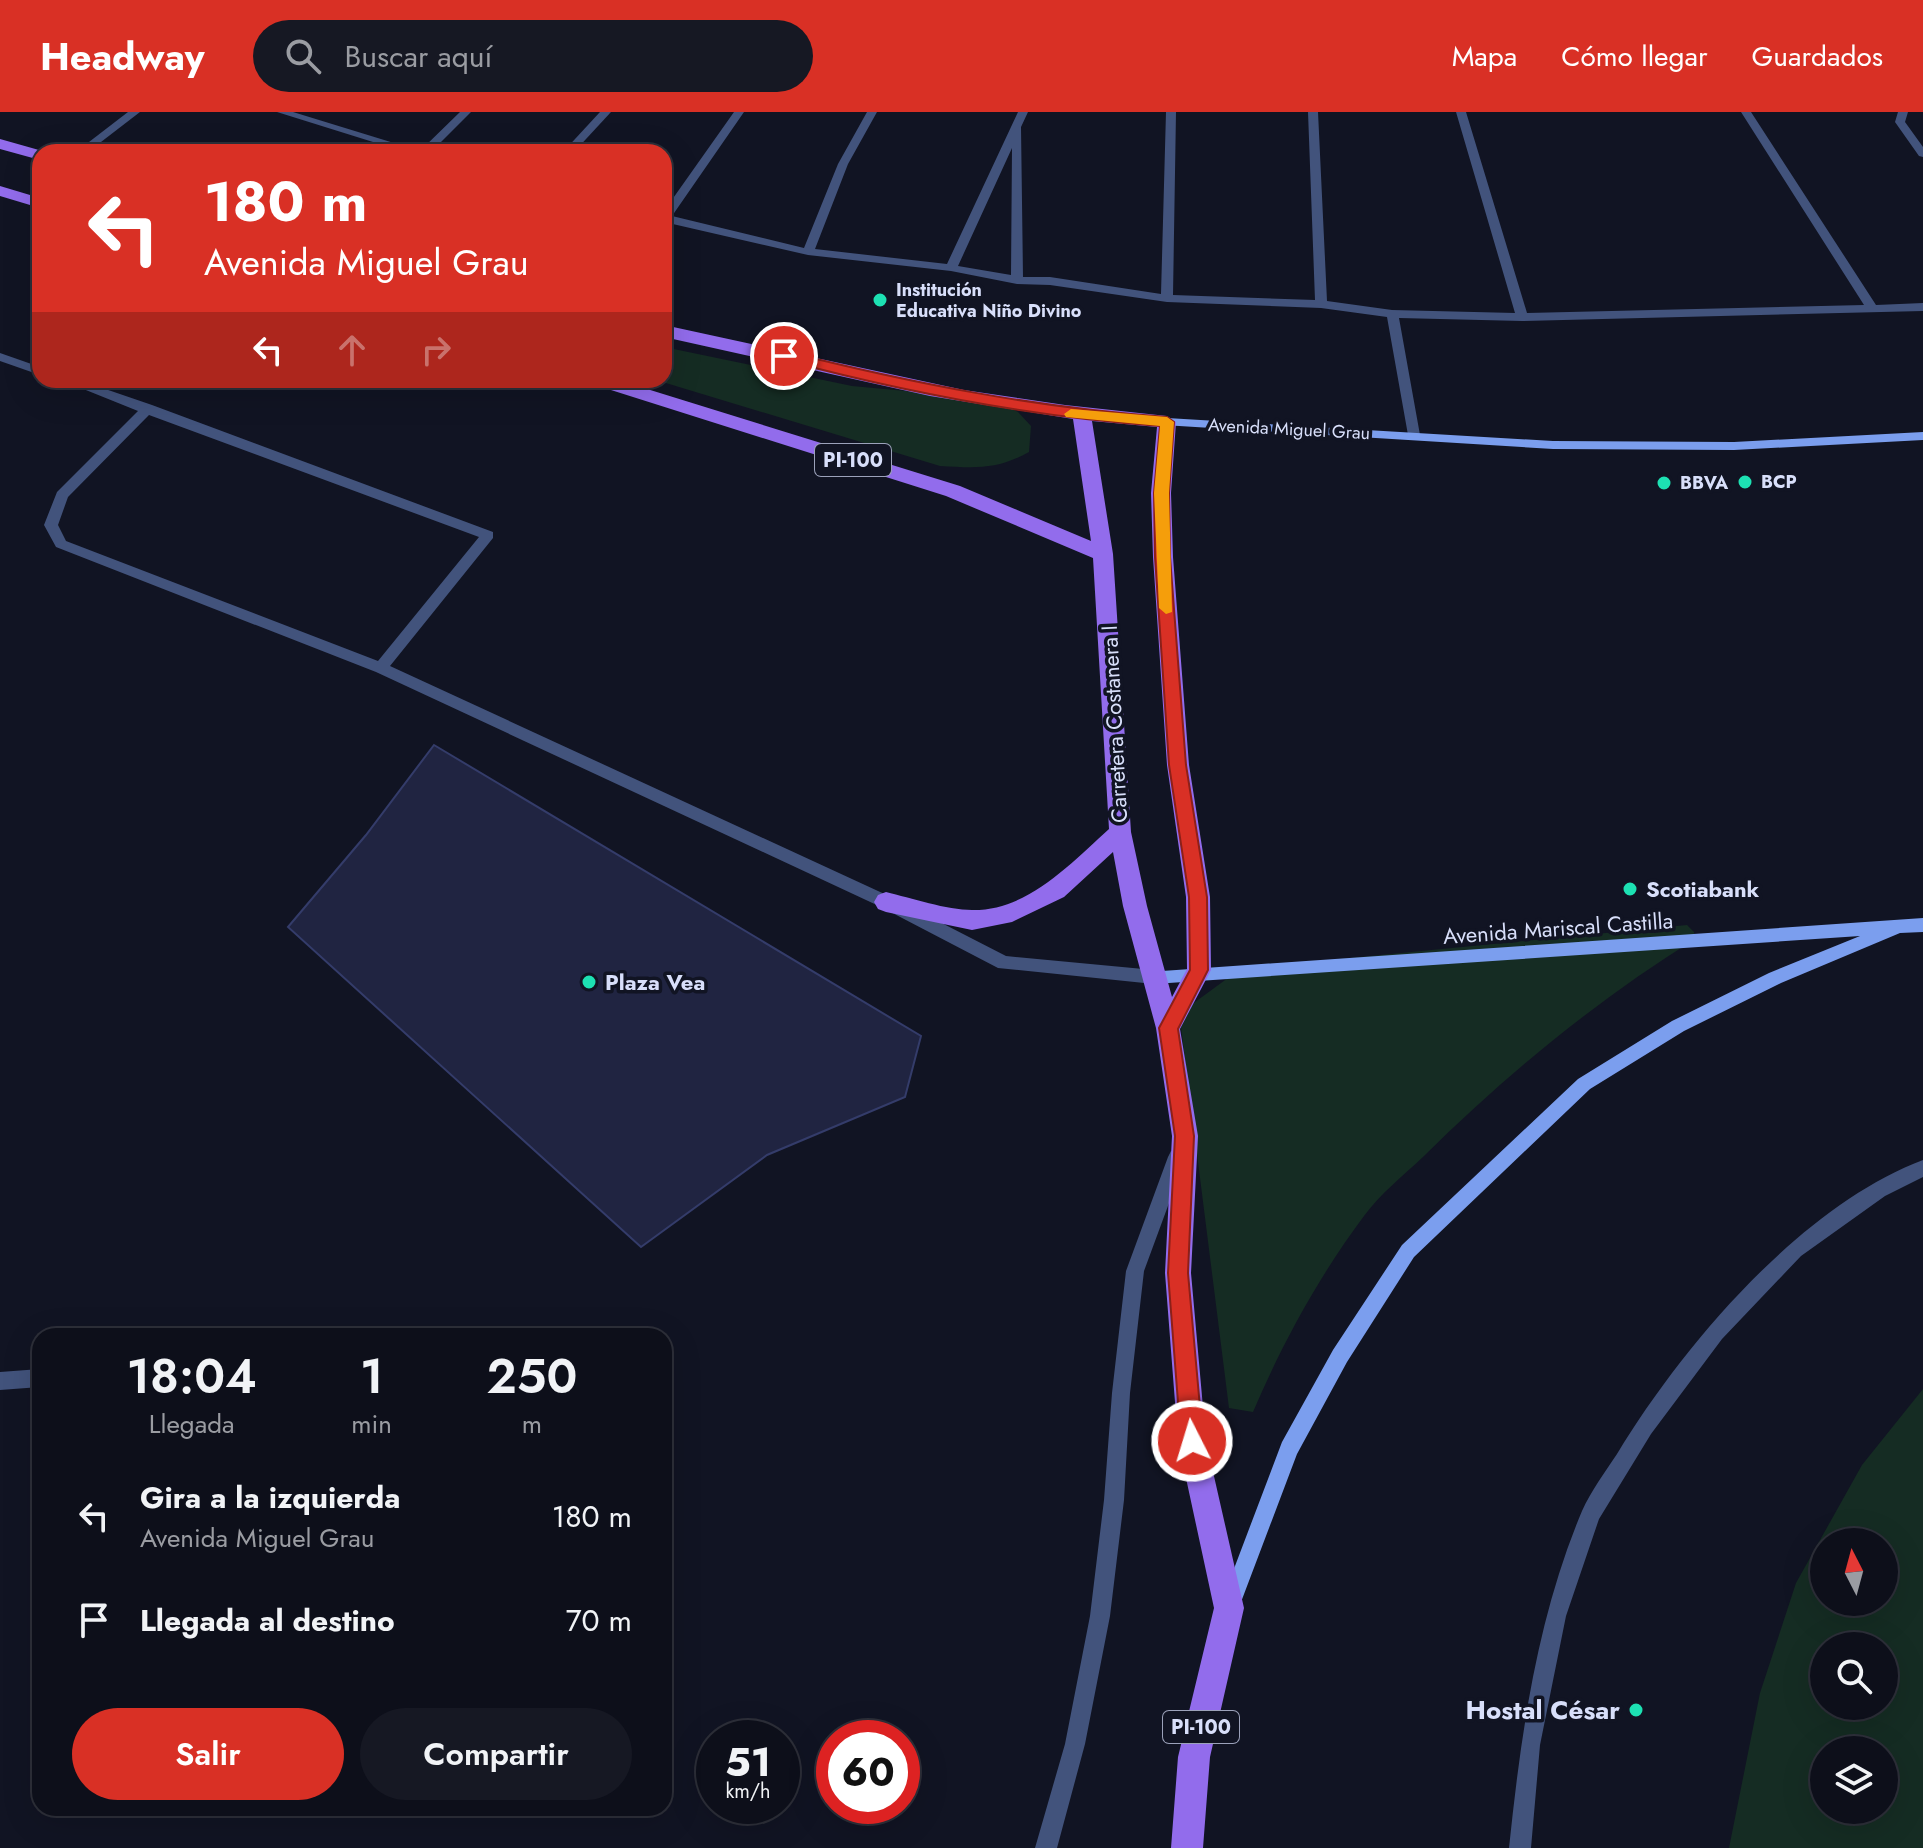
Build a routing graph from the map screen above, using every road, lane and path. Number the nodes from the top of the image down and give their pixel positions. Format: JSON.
{"nodes":[{"id":1,"x":135,"y":112,"type":"edge"},
{"id":2,"x":282,"y":112,"type":"edge"},
{"id":3,"x":322,"y":112,"type":"edge"},
{"id":4,"x":466,"y":112,"type":"edge"},
{"id":5,"x":606,"y":112,"type":"edge"},
{"id":6,"x":739,"y":112,"type":"edge"},
{"id":7,"x":872,"y":112,"type":"edge"},
{"id":8,"x":1023,"y":112,"type":"edge"},
{"id":9,"x":1171,"y":112,"type":"edge"},
{"id":10,"x":1313,"y":112,"type":"edge"},
{"id":11,"x":1461,"y":112,"type":"edge"},
{"id":12,"x":1746,"y":112,"type":"edge"},
{"id":13,"x":1903,"y":112,"type":"edge"},
{"id":14,"x":311,"y":121,"type":"junction"},
{"id":15,"x":1017,"y":126,"type":"junction"},
{"id":16,"x":0,"y":144,"type":"edge"},
{"id":17,"x":92,"y":144,"type":"edge"},
{"id":18,"x":389,"y":144,"type":"edge"},
{"id":19,"x":433,"y":144,"type":"edge"},
{"id":20,"x":576,"y":144,"type":"edge"},
{"id":21,"x":32,"y":153,"type":"edge"},
{"id":22,"x":1923,"y":154,"type":"edge"},
{"id":23,"x":0,"y":191,"type":"edge"},
{"id":24,"x":32,"y":201,"type":"edge"},
{"id":25,"x":672,"y":208,"type":"edge"},
{"id":26,"x":672,"y":220,"type":"edge"},
{"id":27,"x":808,"y":252,"type":"junction"},
{"id":28,"x":951,"y":268,"type":"junction"},
{"id":29,"x":1017,"y":280,"type":"junction"},
{"id":30,"x":1167,"y":298,"type":"junction"},
{"id":31,"x":1321,"y":304,"type":"junction"},
{"id":32,"x":1923,"y":307,"type":"edge"},
{"id":33,"x":1872,"y":308,"type":"junction"},
{"id":34,"x":1392,"y":314,"type":"junction"},
{"id":35,"x":1522,"y":317,"type":"junction"},
{"id":36,"x":672,"y":333,"type":"edge"},
{"id":37,"x":0,"y":357,"type":"edge"},
{"id":38,"x":32,"y":368,"type":"edge"},
{"id":39,"x":90,"y":388,"type":"edge"},
{"id":40,"x":624,"y":388,"type":"edge"},
{"id":41,"x":148,"y":408,"type":"junction"},
{"id":42,"x":1082,"y":416,"type":"junction"},
{"id":43,"x":1167,"y":422,"type":"junction"},
{"id":44,"x":1414,"y":435,"type":"junction"},
{"id":45,"x":1923,"y":436,"type":"edge"},
{"id":46,"x":1103,"y":554,"type":"junction"},
{"id":47,"x":381,"y":668,"type":"junction"},
{"id":48,"x":1120,"y":832,"type":"junction"},
{"id":49,"x":886,"y":902,"type":"junction"},
{"id":50,"x":1923,"y":925,"type":"edge"},
{"id":51,"x":1898,"y":927,"type":"junction"},
{"id":52,"x":1196,"y":974,"type":"junction"},
{"id":53,"x":1154,"y":977,"type":"junction"},
{"id":54,"x":1168,"y":1028,"type":"junction"},
{"id":55,"x":1185,"y":1136,"type":"junction"},
{"id":56,"x":1923,"y":1168,"type":"edge"},
{"id":57,"x":32,"y":1379,"type":"edge"},
{"id":58,"x":0,"y":1381,"type":"edge"},
{"id":59,"x":1229,"y":1608,"type":"junction"},
{"id":60,"x":1046,"y":1848,"type":"edge"},
{"id":61,"x":1187,"y":1848,"type":"edge"},
{"id":62,"x":1520,"y":1848,"type":"edge"}],
"edges":[{"from":1,"to":17,"type":"street"},
{"from":2,"to":14,"type":"street"},
{"from":3,"to":14,"type":"street"},
{"from":4,"to":19,"type":"street"},
{"from":5,"to":20,"type":"street"},
{"from":6,"to":25,"type":"street"},
{"from":7,"to":27,"type":"street"},
{"from":8,"to":15,"type":"street"},
{"from":9,"to":30,"type":"street"},
{"from":10,"to":31,"type":"street"},
{"from":11,"to":35,"type":"street"},
{"from":12,"to":33,"type":"street"},
{"from":13,"to":22,"type":"street"},
{"from":14,"to":18,"type":"street"},
{"from":15,"to":28,"type":"street"},
{"from":15,"to":29,"type":"street"},
{"from":16,"to":21,"type":"main road"},
{"from":23,"to":24,"type":"main road"},
{"from":26,"to":27,"type":"street"},
{"from":27,"to":28,"type":"street"},
{"from":28,"to":29,"type":"street"},
{"from":29,"to":30,"type":"street"},
{"from":30,"to":31,"type":"street"},
{"from":31,"to":34,"type":"street"},
{"from":32,"to":33,"type":"street"},
{"from":33,"to":35,"type":"street"},
{"from":34,"to":35,"type":"street"},
{"from":34,"to":44,"type":"street"},
{"from":36,"to":42,"type":"main road","name":"Avenida Miguel Grau"},
{"from":37,"to":38,"type":"street"},
{"from":39,"to":41,"type":"street"},
{"from":40,"to":46,"type":"main road","number":"PI-100"},
{"from":41,"to":47,"type":"street"},
{"from":41,"to":47,"type":"street"},
{"from":42,"to":43,"type":"main road","name":"Avenida Miguel Grau"},
{"from":42,"to":46,"type":"main road","name":"Carretera Costanera I","number":"PI-100"},
{"from":43,"to":44,"type":"main road","name":"Avenida Miguel Grau"},
{"from":43,"to":52,"type":"main road"},
{"from":44,"to":45,"type":"main road","name":"Avenida Miguel Grau"},
{"from":46,"to":48,"type":"main road","name":"Carretera Costanera I","number":"PI-100"},
{"from":47,"to":49,"type":"street"},
{"from":48,"to":49,"type":"main road"},
{"from":48,"to":53,"type":"main road","name":"Carretera Costanera I","number":"PI-100"},
{"from":49,"to":53,"type":"street"},
{"from":50,"to":51,"type":"main road","name":"Avenida Mariscal Castilla"},
{"from":51,"to":52,"type":"main road","name":"Avenida Mariscal Castilla"},
{"from":51,"to":59,"type":"main road"},
{"from":52,"to":53,"type":"main road","name":"Avenida Mariscal Castilla"},
{"from":52,"to":54,"type":"main road"},
{"from":53,"to":54,"type":"main road","name":"Carretera Costanera I","number":"PI-100"},
{"from":54,"to":55,"type":"main road","name":"Carretera Costanera I","number":"PI-100"},
{"from":55,"to":59,"type":"main road","name":"Carretera Costanera I","number":"PI-100"},
{"from":55,"to":60,"type":"street"},
{"from":56,"to":62,"type":"street"},
{"from":57,"to":58,"type":"street"},
{"from":59,"to":61,"type":"main road","name":"Carretera Costanera I","number":"PI-100"}]}
